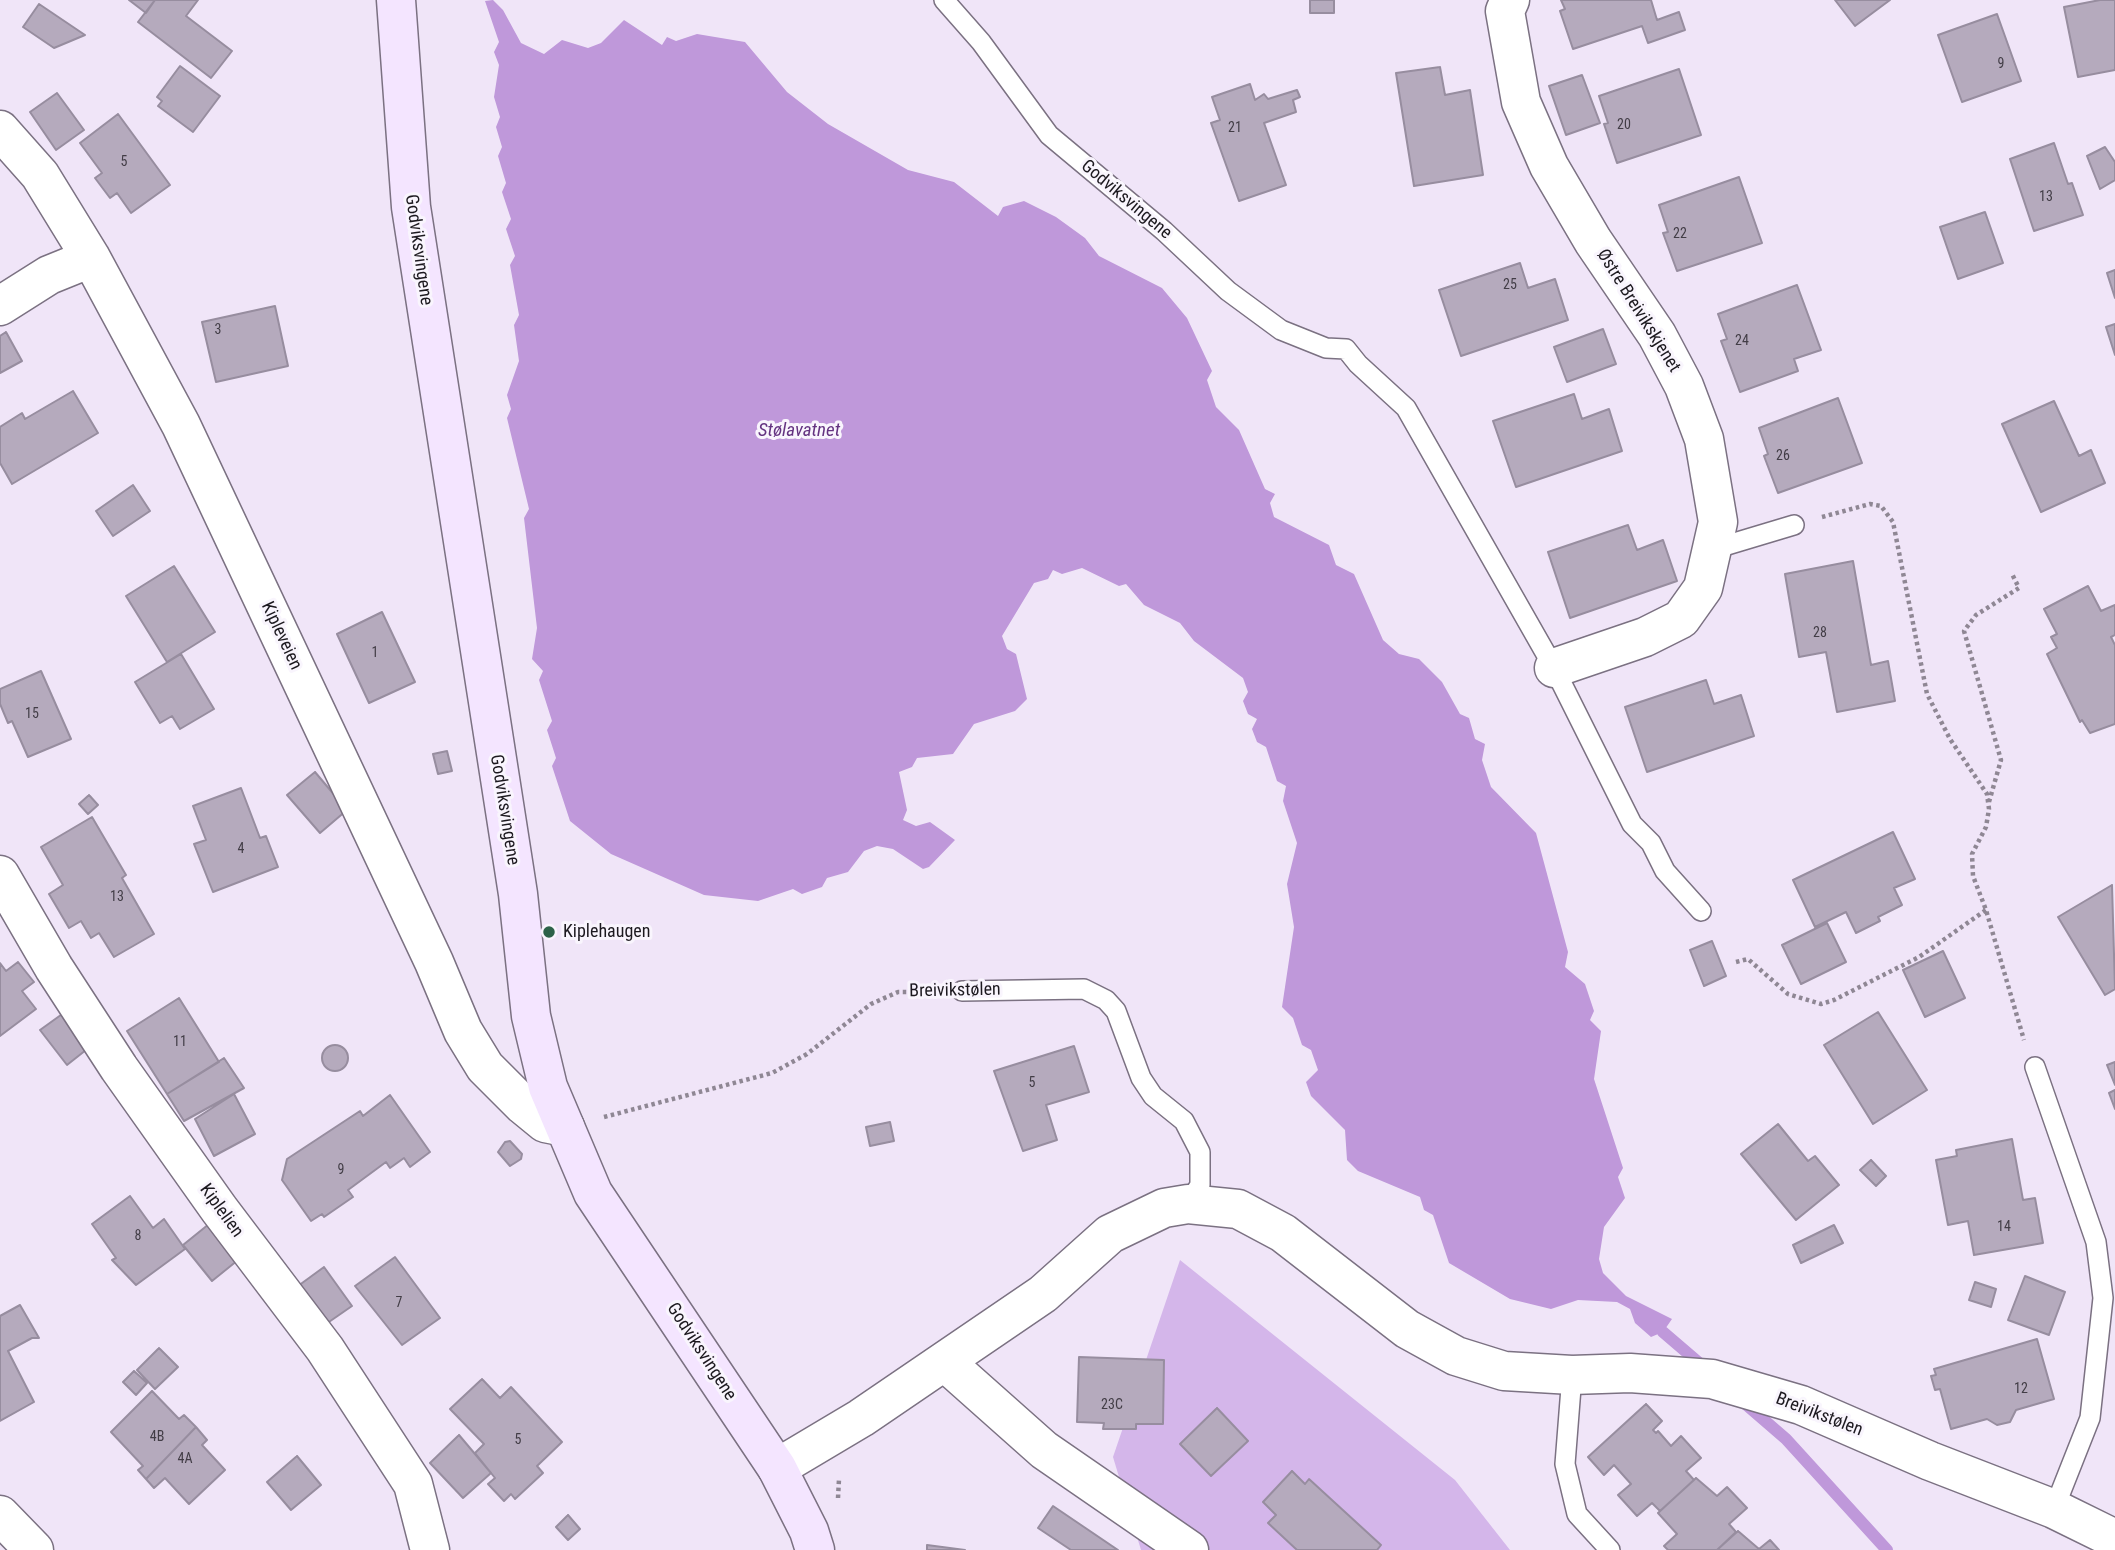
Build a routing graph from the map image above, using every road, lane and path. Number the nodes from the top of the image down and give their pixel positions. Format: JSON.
{"nodes":[{"id":1,"x":396,"y":0,"type":"edge"},
{"id":2,"x":944,"y":0,"type":"edge"},
{"id":3,"x":1510,"y":0,"type":"edge"},
{"id":4,"x":0,"y":130,"type":"edge"},
{"id":5,"x":91,"y":258,"type":"junction"},
{"id":6,"x":0,"y":306,"type":"edge"},
{"id":7,"x":1794,"y":525,"type":"joint"},
{"id":8,"x":1714,"y":549,"type":"junction"},
{"id":9,"x":2012,"y":574,"type":"dead end"},
{"id":10,"x":1554,"y":668,"type":"junction"},
{"id":11,"x":1988,"y":803,"type":"junction"},
{"id":12,"x":0,"y":875,"type":"edge"},
{"id":13,"x":1986,"y":910,"type":"junction"},
{"id":14,"x":1701,"y":911,"type":"dead end"},
{"id":15,"x":1737,"y":962,"type":"dead end"},
{"id":16,"x":962,"y":992,"type":"joint"},
{"id":17,"x":2035,"y":1067,"type":"joint"},
{"id":18,"x":579,"y":1123,"type":"junction"},
{"id":19,"x":1188,"y":1204,"type":"junction"},
{"id":20,"x":945,"y":1362,"type":"junction"},
{"id":21,"x":1572,"y":1375,"type":"junction"},
{"id":22,"x":777,"y":1468,"type":"junction"},
{"id":23,"x":2054,"y":1509,"type":"junction"},
{"id":24,"x":0,"y":1515,"type":"edge"},
{"id":25,"x":2115,"y":1539,"type":"edge"},
{"id":26,"x":34,"y":1550,"type":"edge"},
{"id":27,"x":430,"y":1550,"type":"edge"},
{"id":28,"x":815,"y":1550,"type":"edge"},
{"id":29,"x":1189,"y":1550,"type":"edge"},
{"id":30,"x":1610,"y":1550,"type":"edge"}],
"edges":[{"from":1,"to":18,"type":"main road","name":"Godviksvingene"},
{"from":2,"to":10,"type":"lane","name":"Godviksvingene"},
{"from":3,"to":8,"type":"street","name":"Østre Breivikskjenet"},
{"from":4,"to":5,"type":"street","name":"Kipleveien"},
{"from":5,"to":6,"type":"street"},
{"from":5,"to":18,"type":"street","name":"Kipleveien"},
{"from":7,"to":8,"type":"lane"},
{"from":7,"to":11,"type":"path"},
{"from":8,"to":10,"type":"street","name":"Østre Breivikskjenet"},
{"from":9,"to":11,"type":"path"},
{"from":10,"to":14,"type":"lane"},
{"from":11,"to":13,"type":"path"},
{"from":12,"to":27,"type":"street","name":"Kiplelien"},
{"from":13,"to":15,"type":"path"},
{"from":13,"to":17,"type":"path"},
{"from":16,"to":18,"type":"path","name":"Breivikstølen"},
{"from":16,"to":19,"type":"lane","name":"Breivikstølen"},
{"from":17,"to":23,"type":"lane"},
{"from":18,"to":22,"type":"main road","name":"Godviksvingene"},
{"from":19,"to":20,"type":"street","name":"Breivikstølen"},
{"from":19,"to":21,"type":"street","name":"Breivikstølen"},
{"from":20,"to":22,"type":"street","name":"Breivikstølen"},
{"from":20,"to":29,"type":"street"},
{"from":21,"to":23,"type":"street","name":"Breivikstølen"},
{"from":21,"to":30,"type":"lane"},
{"from":22,"to":28,"type":"main road","name":"Godviksvingene"},
{"from":23,"to":25,"type":"street","name":"Breivikstølen"},
{"from":24,"to":26,"type":"street"}]}
